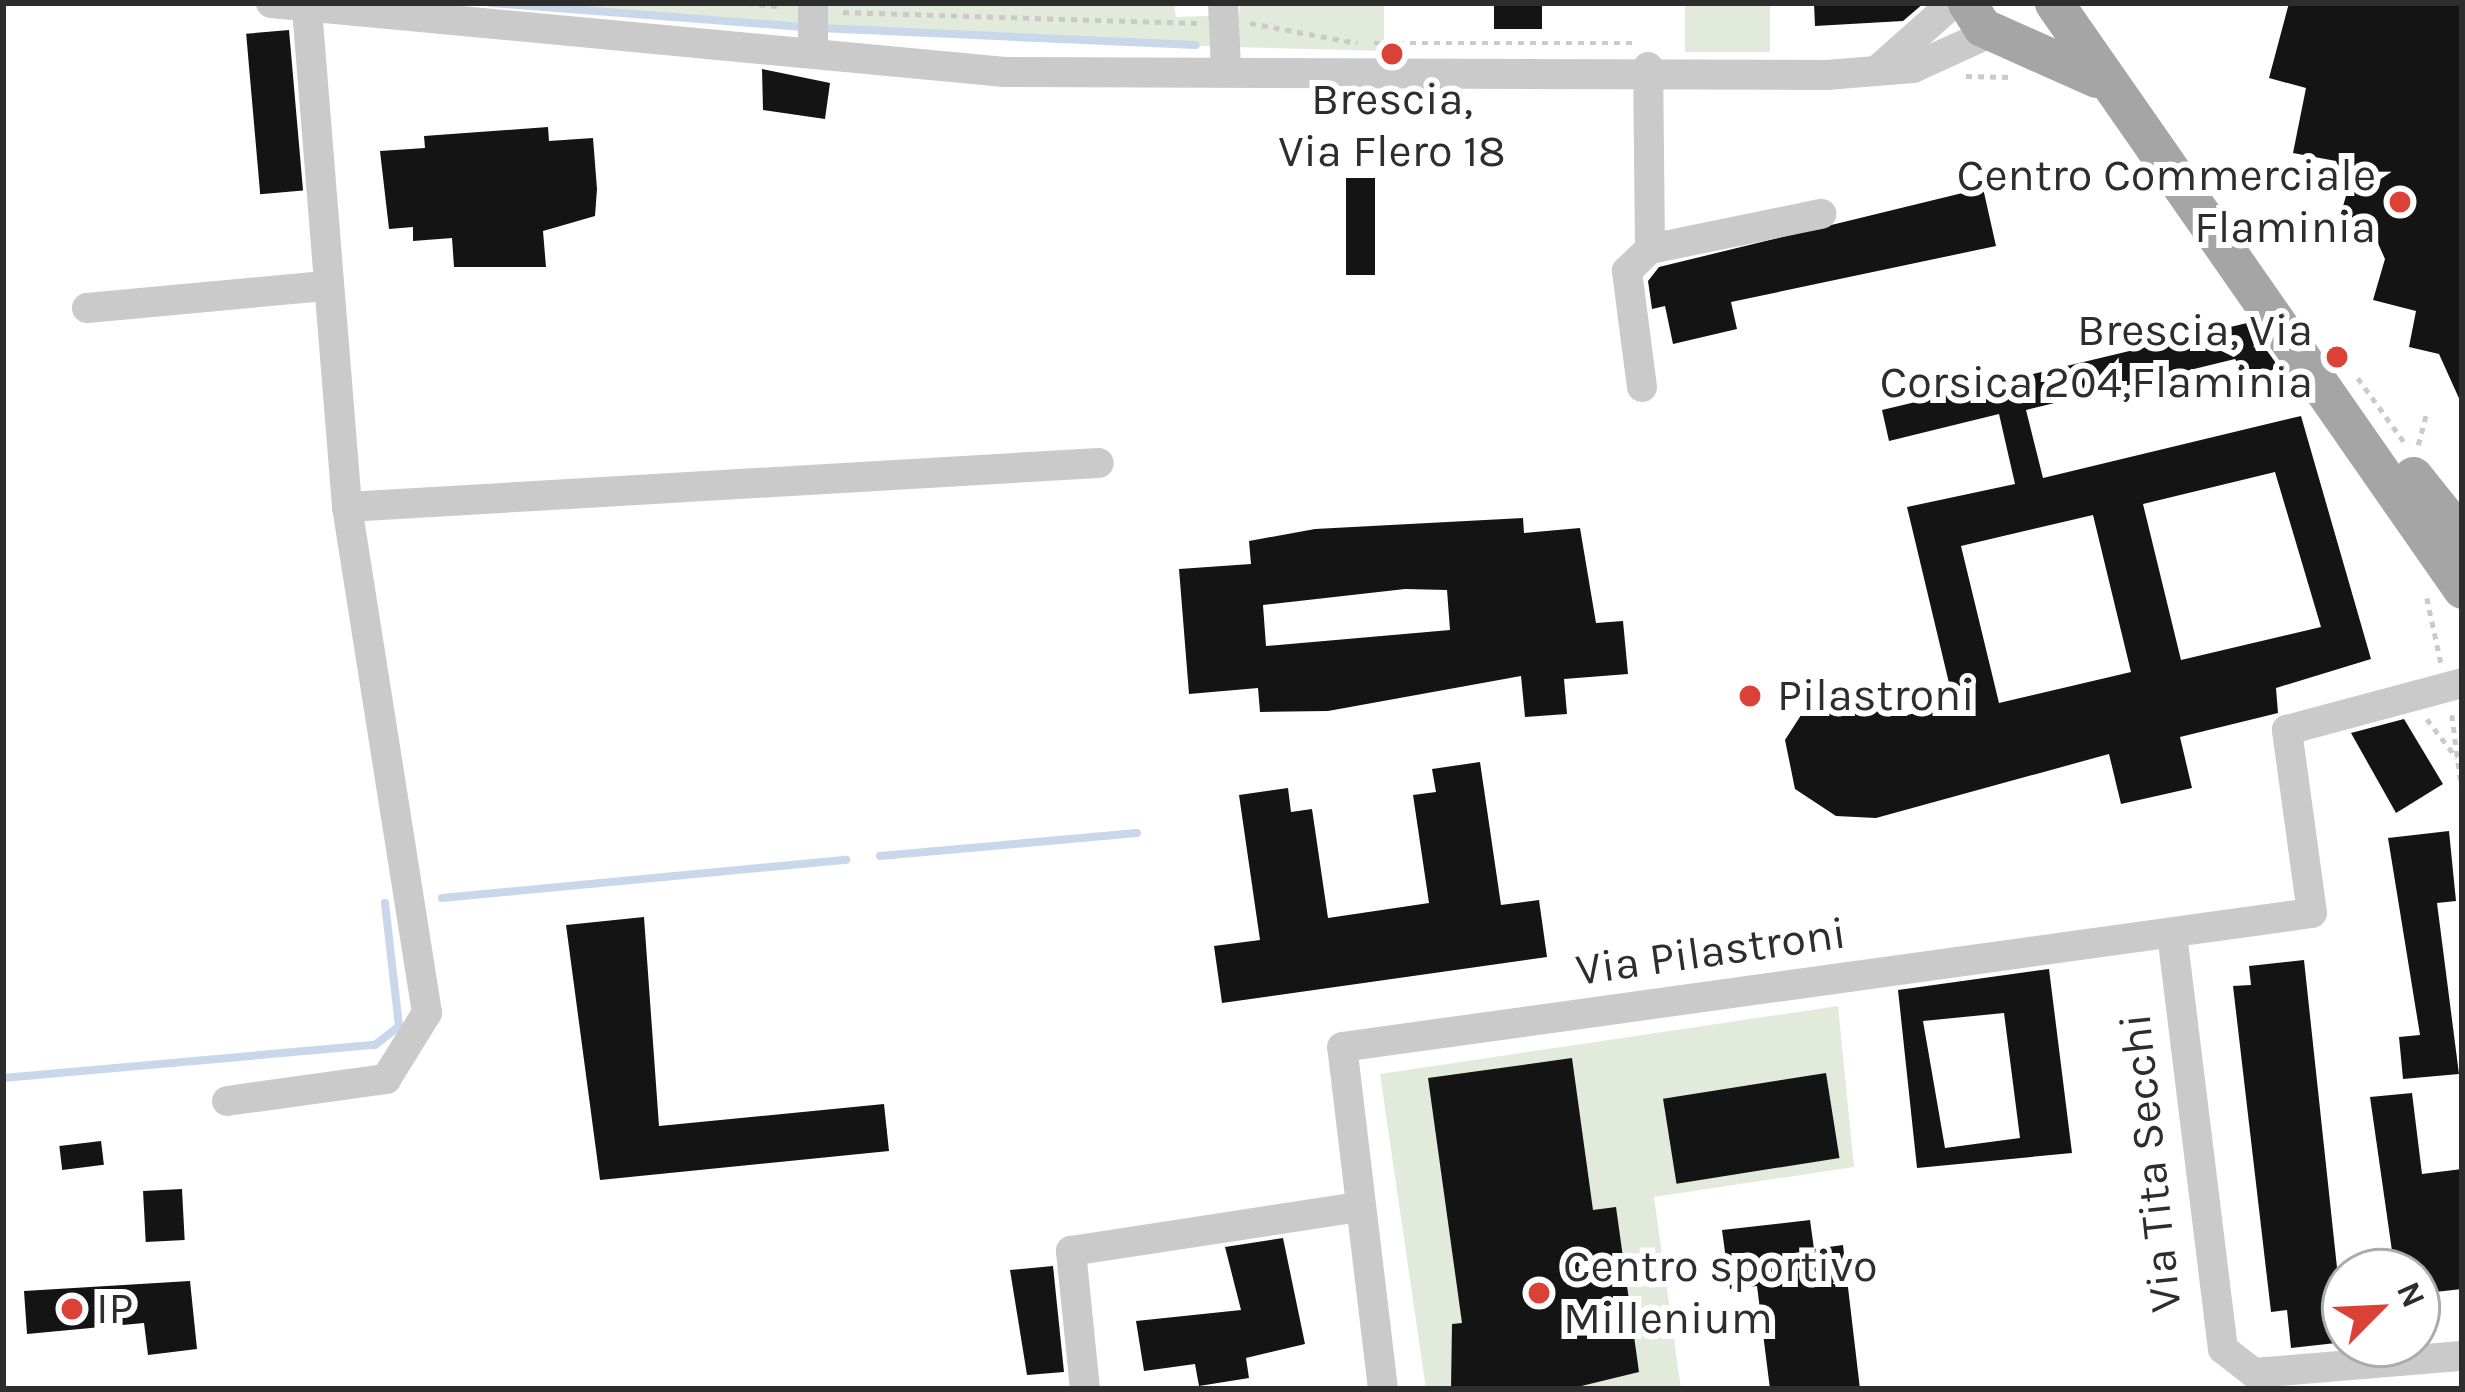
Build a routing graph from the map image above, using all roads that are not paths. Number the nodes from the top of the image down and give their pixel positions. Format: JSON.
{"nodes":[{"id":1,"x":271,"y":3,"type":"edge"},
{"id":2,"x":1953,"y":3,"type":"edge"},
{"id":3,"x":2054,"y":3,"type":"edge"},
{"id":4,"x":813,"y":6,"type":"edge"},
{"id":5,"x":307,"y":9,"type":"junction"},
{"id":6,"x":408,"y":12,"type":"edge"},
{"id":7,"x":1991,"y":24,"type":"edge"},
{"id":8,"x":1229,"y":37,"type":"edge"},
{"id":9,"x":813,"y":53,"type":"junction"},
{"id":10,"x":1648,"y":68,"type":"junction"},
{"id":11,"x":1873,"y":71,"type":"junction"},
{"id":12,"x":2112,"y":86,"type":"junction"},
{"id":13,"x":1821,"y":214,"type":"dead end"},
{"id":14,"x":1650,"y":249,"type":"junction"},
{"id":15,"x":322,"y":286,"type":"junction"},
{"id":16,"x":87,"y":308,"type":"dead end"},
{"id":17,"x":2323,"y":376,"type":"junction"},
{"id":18,"x":1642,"y":387,"type":"dead end"},
{"id":19,"x":1099,"y":463,"type":"dead end"},
{"id":20,"x":2445,"y":501,"type":"edge"},
{"id":21,"x":347,"y":507,"type":"junction"},
{"id":22,"x":2462,"y":537,"type":"edge"},
{"id":23,"x":2462,"y":589,"type":"edge"},
{"id":24,"x":2462,"y":683,"type":"edge"},
{"id":25,"x":2172,"y":934,"type":"junction"},
{"id":26,"x":226,"y":1101,"type":"dead end"},
{"id":27,"x":1358,"y":1207,"type":"junction"},
{"id":28,"x":2462,"y":1357,"type":"edge"},
{"id":29,"x":1085,"y":1389,"type":"edge"},
{"id":30,"x":1383,"y":1389,"type":"edge"}],
"edges":[{"from":1,"to":5,"type":"street"},
{"from":2,"to":11,"type":"street"},
{"from":3,"to":7,"type":"main road"},
{"from":3,"to":12,"type":"main road"},
{"from":4,"to":9,"type":"street"},
{"from":5,"to":6,"type":"street"},
{"from":5,"to":15,"type":"street"},
{"from":6,"to":9,"type":"street"},
{"from":7,"to":11,"type":"street"},
{"from":7,"to":12,"type":"main road"},
{"from":8,"to":9,"type":"street"},
{"from":8,"to":10,"type":"street"},
{"from":10,"to":11,"type":"street"},
{"from":10,"to":14,"type":"street"},
{"from":12,"to":17,"type":"main road"},
{"from":13,"to":14,"type":"street"},
{"from":14,"to":18,"type":"street"},
{"from":15,"to":16,"type":"street"},
{"from":15,"to":21,"type":"street"},
{"from":17,"to":20,"type":"main road"},
{"from":17,"to":23,"type":"main road"},
{"from":19,"to":21,"type":"street"},
{"from":20,"to":22,"type":"main road"},
{"from":21,"to":26,"type":"street"},
{"from":24,"to":25,"type":"street","name":"Via Pilastroni"},
{"from":25,"to":27,"type":"street","name":"Via Pilastroni"},
{"from":25,"to":28,"type":"street","name":"Via Tita Secchi"},
{"from":27,"to":29,"type":"street"},
{"from":27,"to":30,"type":"street"}]}
